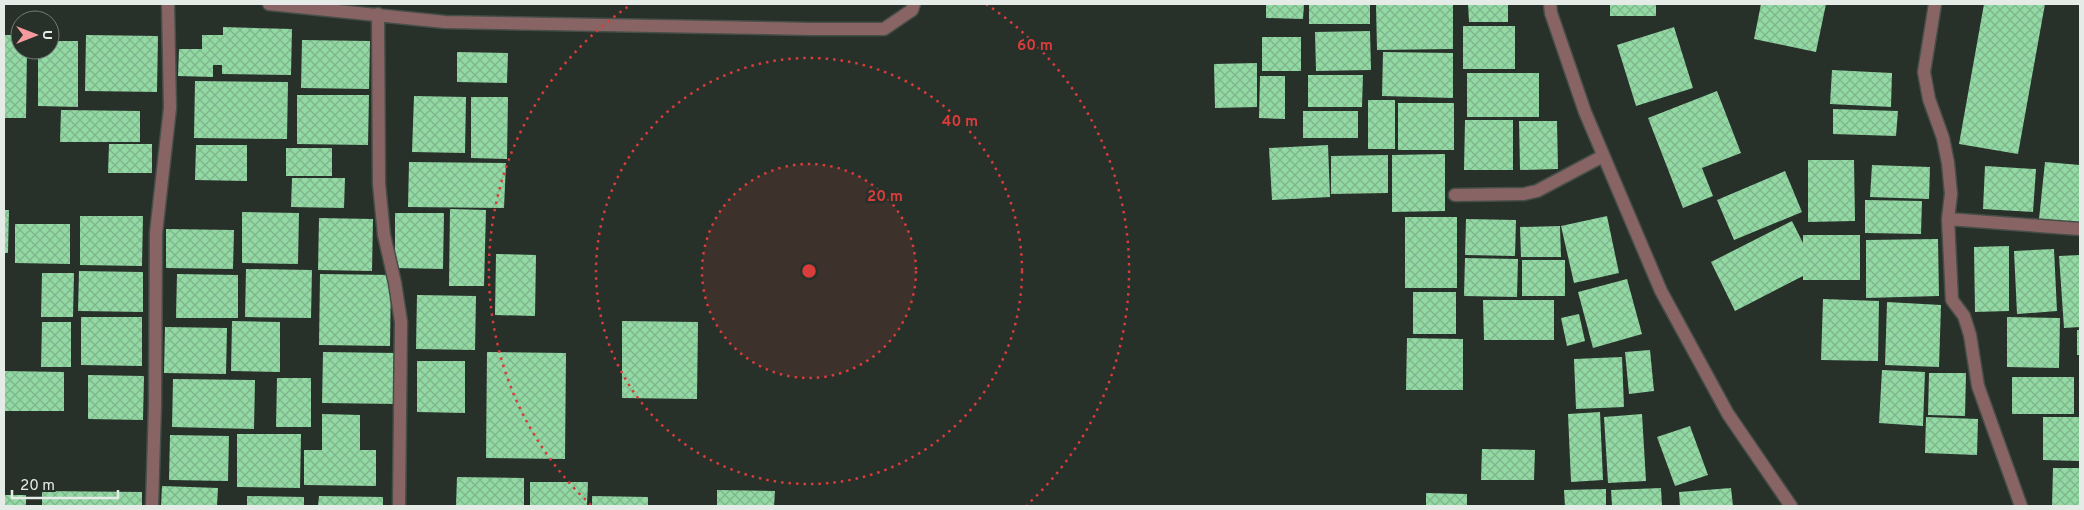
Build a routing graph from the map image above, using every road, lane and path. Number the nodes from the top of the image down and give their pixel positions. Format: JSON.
{"nodes":[{"id":1,"x":168,"y":4,"type":"edge"},
{"id":2,"x":269,"y":4,"type":"edge"},
{"id":3,"x":914,"y":4,"type":"edge"},
{"id":4,"x":1550,"y":4,"type":"edge"},
{"id":5,"x":1934,"y":4,"type":"edge"},
{"id":6,"x":378,"y":14,"type":"junction"},
{"id":7,"x":1603,"y":156,"type":"junction"},
{"id":8,"x":1455,"y":195,"type":"dead end"},
{"id":9,"x":1948,"y":219,"type":"junction"},
{"id":10,"x":2080,"y":229,"type":"edge"},
{"id":11,"x":152,"y":506,"type":"edge"},
{"id":12,"x":399,"y":506,"type":"edge"},
{"id":13,"x":1791,"y":506,"type":"edge"},
{"id":14,"x":2021,"y":506,"type":"edge"}],
"edges":[{"from":1,"to":11,"type":"street"},
{"from":2,"to":6,"type":"street"},
{"from":3,"to":6,"type":"street"},
{"from":4,"to":7,"type":"street"},
{"from":5,"to":9,"type":"street"},
{"from":6,"to":12,"type":"street"},
{"from":7,"to":8,"type":"street"},
{"from":7,"to":13,"type":"street"},
{"from":9,"to":10,"type":"street"},
{"from":9,"to":14,"type":"street"}]}
